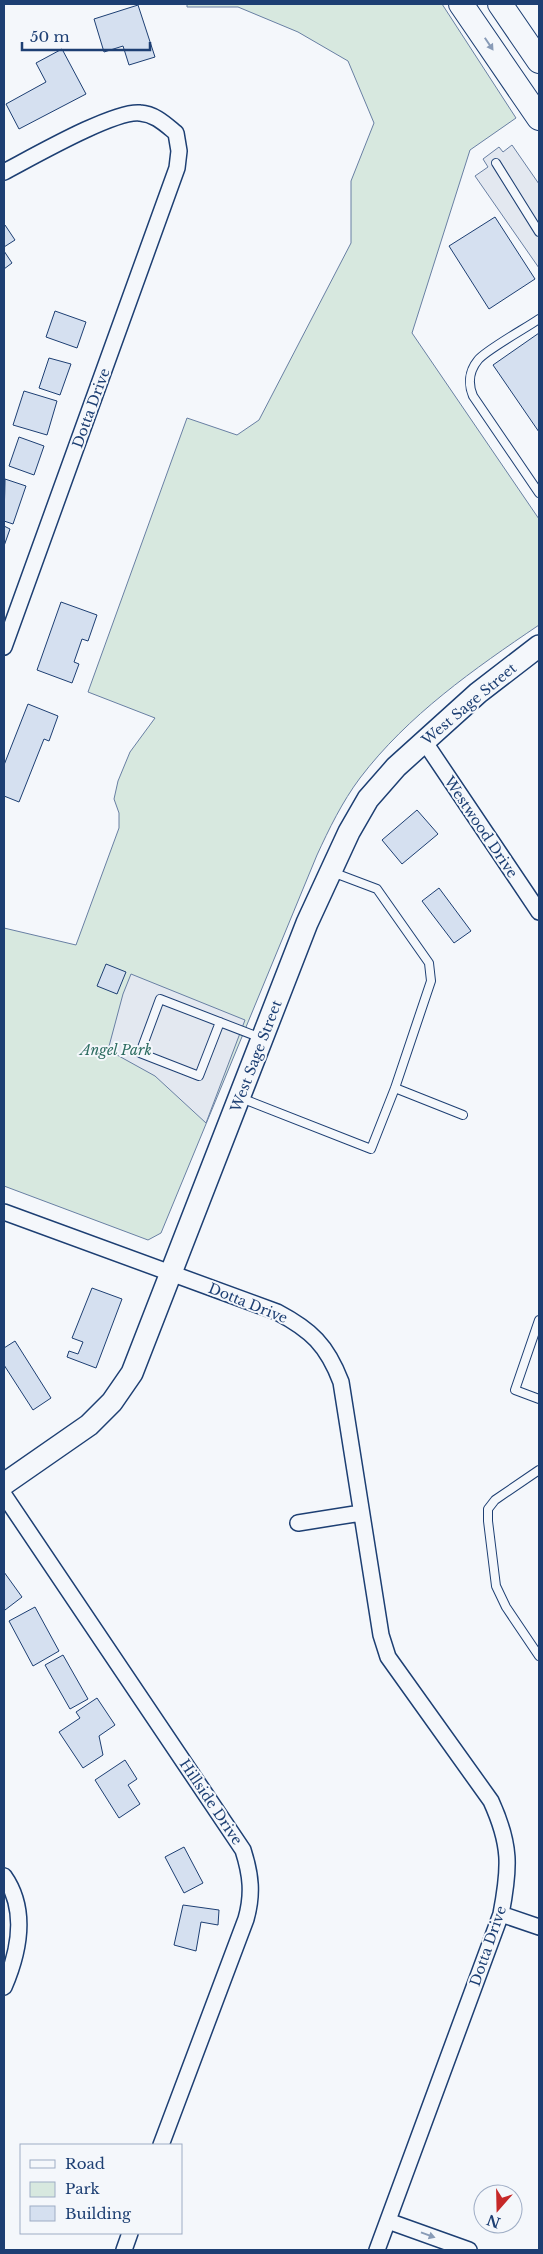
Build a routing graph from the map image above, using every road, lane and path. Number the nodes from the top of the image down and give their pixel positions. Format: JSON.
{"nodes":[{"id":1,"x":461,"y":4,"type":"edge"},
{"id":2,"x":500,"y":4,"type":"edge"},
{"id":3,"x":539,"y":61,"type":"edge"},
{"id":4,"x":539,"y":118,"type":"edge"},
{"id":5,"x":496,"y":163,"type":"dead end"},
{"id":6,"x":4,"y":172,"type":"edge"},
{"id":7,"x":539,"y":232,"type":"edge"},
{"id":8,"x":539,"y":319,"type":"edge"},
{"id":9,"x":539,"y":493,"type":"edge"},
{"id":10,"x":4,"y":647,"type":"edge"},
{"id":11,"x":538,"y":648,"type":"edge"},
{"id":12,"x":424,"y":741,"type":"junction"},
{"id":13,"x":330,"y":871,"type":"junction"},
{"id":14,"x":539,"y":912,"type":"edge"},
{"id":15,"x":220,"y":1022,"type":"junction"},
{"id":16,"x":263,"y":1038,"type":"junction"},
{"id":17,"x":395,"y":1088,"type":"junction"},
{"id":18,"x":240,"y":1098,"type":"junction"},
{"id":19,"x":463,"y":1115,"type":"dead end"},
{"id":20,"x":4,"y":1212,"type":"edge"},
{"id":21,"x":172,"y":1273,"type":"junction"},
{"id":22,"x":539,"y":1320,"type":"edge"},
{"id":23,"x":539,"y":1399,"type":"edge"},
{"id":24,"x":539,"y":1470,"type":"edge"},
{"id":25,"x":4,"y":1484,"type":"edge"},
{"id":26,"x":4,"y":1495,"type":"edge"},
{"id":27,"x":361,"y":1513,"type":"junction"},
{"id":28,"x":298,"y":1523,"type":"dead end"},
{"id":29,"x":539,"y":1656,"type":"edge"},
{"id":30,"x":4,"y":1876,"type":"edge"},
{"id":31,"x":501,"y":1914,"type":"junction"},
{"id":32,"x":539,"y":1926,"type":"edge"},
{"id":33,"x":4,"y":1986,"type":"edge"},
{"id":34,"x":161,"y":2144,"type":"edge"},
{"id":35,"x":388,"y":2220,"type":"junction"},
{"id":36,"x":130,"y":2234,"type":"edge"},
{"id":37,"x":124,"y":2250,"type":"edge"},
{"id":38,"x":377,"y":2250,"type":"edge"},
{"id":39,"x":469,"y":2250,"type":"edge"}],
"edges":[{"from":1,"to":4,"type":"main road","one_way":true},
{"from":2,"to":3,"type":"main road"},
{"from":5,"to":7,"type":"lane"},
{"from":6,"to":10,"type":"street","name":"Dotta Drive"},
{"from":8,"to":9,"type":"lane"},
{"from":11,"to":12,"type":"street","name":"West Sage Street"},
{"from":12,"to":13,"type":"street","name":"West Sage Street"},
{"from":12,"to":14,"type":"street","name":"Westwood Drive"},
{"from":13,"to":16,"type":"street","name":"West Sage Street"},
{"from":13,"to":17,"type":"lane"},
{"from":15,"to":15,"type":"lane"},
{"from":15,"to":16,"type":"lane"},
{"from":16,"to":18,"type":"street","name":"West Sage Street"},
{"from":17,"to":18,"type":"lane"},
{"from":17,"to":19,"type":"lane"},
{"from":18,"to":21,"type":"street","name":"West Sage Street"},
{"from":20,"to":21,"type":"street","name":"Dotta Drive"},
{"from":21,"to":25,"type":"street","name":"West Sage Street"},
{"from":21,"to":27,"type":"street","name":"Dotta Drive"},
{"from":22,"to":23,"type":"lane"},
{"from":24,"to":29,"type":"lane"},
{"from":26,"to":34,"type":"street","name":"Hillside Drive"},
{"from":27,"to":28,"type":"street"},
{"from":27,"to":31,"type":"street","name":"Dotta Drive"},
{"from":30,"to":33,"type":"street"},
{"from":31,"to":32,"type":"street"},
{"from":31,"to":35,"type":"street","name":"Dotta Drive"},
{"from":35,"to":38,"type":"street","name":"Dotta Drive"},
{"from":35,"to":39,"type":"street","one_way":true},
{"from":36,"to":37,"type":"street"}]}
